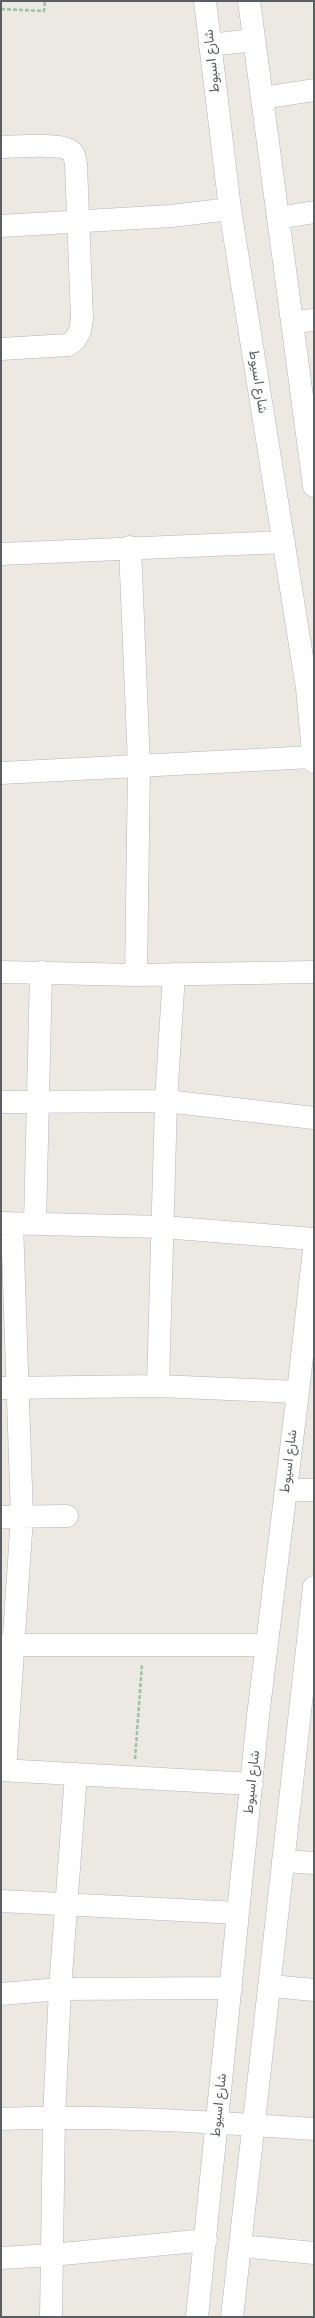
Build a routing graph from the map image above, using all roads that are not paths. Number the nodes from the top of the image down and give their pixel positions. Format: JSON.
{"nodes":[{"id":1,"x":205,"y":1,"type":"edge"},
{"id":2,"x":249,"y":1,"type":"edge"},
{"id":3,"x":254,"y":40,"type":"junction"},
{"id":4,"x":210,"y":45,"type":"junction"},
{"id":5,"x":314,"y":90,"type":"edge"},
{"id":6,"x":262,"y":98,"type":"junction"},
{"id":7,"x":1,"y":147,"type":"edge"},
{"id":8,"x":230,"y":209,"type":"junction"},
{"id":9,"x":314,"y":212,"type":"edge"},
{"id":10,"x":278,"y":218,"type":"junction"},
{"id":11,"x":77,"y":221,"type":"junction"},
{"id":12,"x":1,"y":226,"type":"edge"},
{"id":13,"x":304,"y":321,"type":"edge"},
{"id":14,"x":1,"y":349,"type":"edge"},
{"id":15,"x":311,"y":445,"type":"edge"},
{"id":16,"x":314,"y":486,"type":"edge"},
{"id":17,"x":284,"y":542,"type":"junction"},
{"id":18,"x":130,"y":547,"type":"junction"},
{"id":19,"x":1,"y":554,"type":"edge"},
{"id":20,"x":313,"y":735,"type":"edge"},
{"id":21,"x":313,"y":760,"type":"edge"},
{"id":22,"x":139,"y":765,"type":"junction"},
{"id":23,"x":1,"y":773,"type":"edge"},
{"id":24,"x":1,"y":972,"type":"edge"},
{"id":25,"x":41,"y":972,"type":"junction"},
{"id":26,"x":314,"y":972,"type":"edge"},
{"id":27,"x":174,"y":974,"type":"junction"},
{"id":28,"x":136,"y":975,"type":"junction"},
{"id":29,"x":166,"y":1101,"type":"junction"},
{"id":30,"x":1,"y":1102,"type":"edge"},
{"id":31,"x":39,"y":1102,"type":"junction"},
{"id":32,"x":314,"y":1118,"type":"edge"},
{"id":33,"x":7,"y":1223,"type":"edge"},
{"id":34,"x":35,"y":1223,"type":"junction"},
{"id":35,"x":163,"y":1226,"type":"junction"},
{"id":36,"x":314,"y":1239,"type":"edge"},
{"id":37,"x":314,"y":1249,"type":"edge"},
{"id":38,"x":158,"y":1386,"type":"junction"},
{"id":39,"x":10,"y":1387,"type":"edge"},
{"id":40,"x":298,"y":1392,"type":"junction"},
{"id":41,"x":286,"y":1490,"type":"junction"},
{"id":42,"x":314,"y":1490,"type":"edge"},
{"id":43,"x":67,"y":1516,"type":"dead end"},
{"id":44,"x":11,"y":1517,"type":"edge"},
{"id":45,"x":314,"y":1587,"type":"edge"},
{"id":46,"x":8,"y":1645,"type":"edge"},
{"id":47,"x":266,"y":1645,"type":"junction"},
{"id":48,"x":306,"y":1719,"type":"edge"},
{"id":49,"x":3,"y":1770,"type":"edge"},
{"id":50,"x":76,"y":1774,"type":"junction"},
{"id":51,"x":252,"y":1784,"type":"junction"},
{"id":52,"x":284,"y":1861,"type":"junction"},
{"id":53,"x":314,"y":1863,"type":"edge"},
{"id":54,"x":1,"y":1901,"type":"edge"},
{"id":55,"x":67,"y":1906,"type":"junction"},
{"id":56,"x":238,"y":1913,"type":"junction"},
{"id":57,"x":271,"y":1986,"type":"junction"},
{"id":58,"x":231,"y":1988,"type":"junction"},
{"id":59,"x":60,"y":1990,"type":"junction"},
{"id":60,"x":314,"y":1990,"type":"edge"},
{"id":61,"x":1,"y":1994,"type":"edge"},
{"id":62,"x":54,"y":2117,"type":"junction"},
{"id":63,"x":1,"y":2119,"type":"edge"},
{"id":64,"x":216,"y":2123,"type":"junction"},
{"id":65,"x":254,"y":2125,"type":"junction"},
{"id":66,"x":314,"y":2129,"type":"edge"},
{"id":67,"x":206,"y":2240,"type":"junction"},
{"id":68,"x":240,"y":2246,"type":"junction"},
{"id":69,"x":314,"y":2253,"type":"edge"},
{"id":70,"x":52,"y":2255,"type":"junction"},
{"id":71,"x":1,"y":2258,"type":"edge"},
{"id":72,"x":51,"y":2317,"type":"edge"},
{"id":73,"x":197,"y":2317,"type":"edge"},
{"id":74,"x":232,"y":2317,"type":"edge"}],
"edges":[{"from":1,"to":4,"type":"street","name":"شارع اسيوط"},
{"from":2,"to":3,"type":"street"},
{"from":3,"to":4,"type":"street"},
{"from":3,"to":6,"type":"street"},
{"from":4,"to":8,"type":"street","name":"شارع اسيوط"},
{"from":5,"to":6,"type":"street"},
{"from":6,"to":10,"type":"street"},
{"from":7,"to":11,"type":"street"},
{"from":8,"to":11,"type":"street"},
{"from":8,"to":17,"type":"street","name":"شارع اسيوط"},
{"from":9,"to":10,"type":"street"},
{"from":10,"to":13,"type":"street"},
{"from":11,"to":12,"type":"street"},
{"from":11,"to":14,"type":"street"},
{"from":13,"to":15,"type":"street"},
{"from":15,"to":16,"type":"street"},
{"from":17,"to":18,"type":"street"},
{"from":17,"to":20,"type":"street","name":"شارع اسيوط"},
{"from":18,"to":19,"type":"street"},
{"from":18,"to":22,"type":"street"},
{"from":20,"to":21,"type":"street","name":"شارع اسيوط"},
{"from":21,"to":22,"type":"street"},
{"from":22,"to":23,"type":"street"},
{"from":22,"to":28,"type":"street"},
{"from":24,"to":25,"type":"street"},
{"from":25,"to":28,"type":"street"},
{"from":25,"to":31,"type":"street"},
{"from":26,"to":27,"type":"street"},
{"from":27,"to":28,"type":"street"},
{"from":27,"to":29,"type":"street"},
{"from":29,"to":31,"type":"street"},
{"from":29,"to":32,"type":"street"},
{"from":29,"to":35,"type":"street"},
{"from":30,"to":31,"type":"street"},
{"from":31,"to":34,"type":"street"},
{"from":33,"to":34,"type":"street"},
{"from":33,"to":39,"type":"street"},
{"from":34,"to":35,"type":"street"},
{"from":35,"to":36,"type":"street"},
{"from":35,"to":38,"type":"street"},
{"from":37,"to":40,"type":"street","name":"شارع اسيوط"},
{"from":38,"to":39,"type":"street"},
{"from":38,"to":40,"type":"street"},
{"from":39,"to":44,"type":"street"},
{"from":40,"to":41,"type":"street","name":"شارع اسيوط"},
{"from":41,"to":42,"type":"street"},
{"from":41,"to":47,"type":"street","name":"شارع اسيوط"},
{"from":43,"to":44,"type":"street"},
{"from":44,"to":46,"type":"street"},
{"from":45,"to":48,"type":"street"},
{"from":46,"to":47,"type":"street"},
{"from":46,"to":49,"type":"street"},
{"from":47,"to":51,"type":"street","name":"شارع اسيوط"},
{"from":48,"to":52,"type":"street"},
{"from":49,"to":50,"type":"street"},
{"from":50,"to":51,"type":"street"},
{"from":50,"to":55,"type":"street"},
{"from":51,"to":56,"type":"street","name":"شارع اسيوط"},
{"from":52,"to":53,"type":"street"},
{"from":52,"to":57,"type":"street"},
{"from":54,"to":55,"type":"street"},
{"from":55,"to":56,"type":"street"},
{"from":55,"to":59,"type":"street"},
{"from":56,"to":58,"type":"street","name":"شارع اسيوط"},
{"from":57,"to":60,"type":"street"},
{"from":57,"to":65,"type":"street"},
{"from":58,"to":59,"type":"street"},
{"from":58,"to":64,"type":"street","name":"شارع اسيوط"},
{"from":59,"to":61,"type":"street"},
{"from":59,"to":62,"type":"street"},
{"from":62,"to":63,"type":"street"},
{"from":62,"to":64,"type":"street"},
{"from":62,"to":70,"type":"street"},
{"from":64,"to":65,"type":"street"},
{"from":64,"to":67,"type":"street","name":"شارع اسيوط"},
{"from":65,"to":66,"type":"street"},
{"from":65,"to":68,"type":"street"},
{"from":67,"to":70,"type":"street"},
{"from":67,"to":73,"type":"street","name":"شارع اسيوط"},
{"from":68,"to":69,"type":"street"},
{"from":68,"to":74,"type":"street"},
{"from":70,"to":71,"type":"street"},
{"from":70,"to":72,"type":"street"}]}
